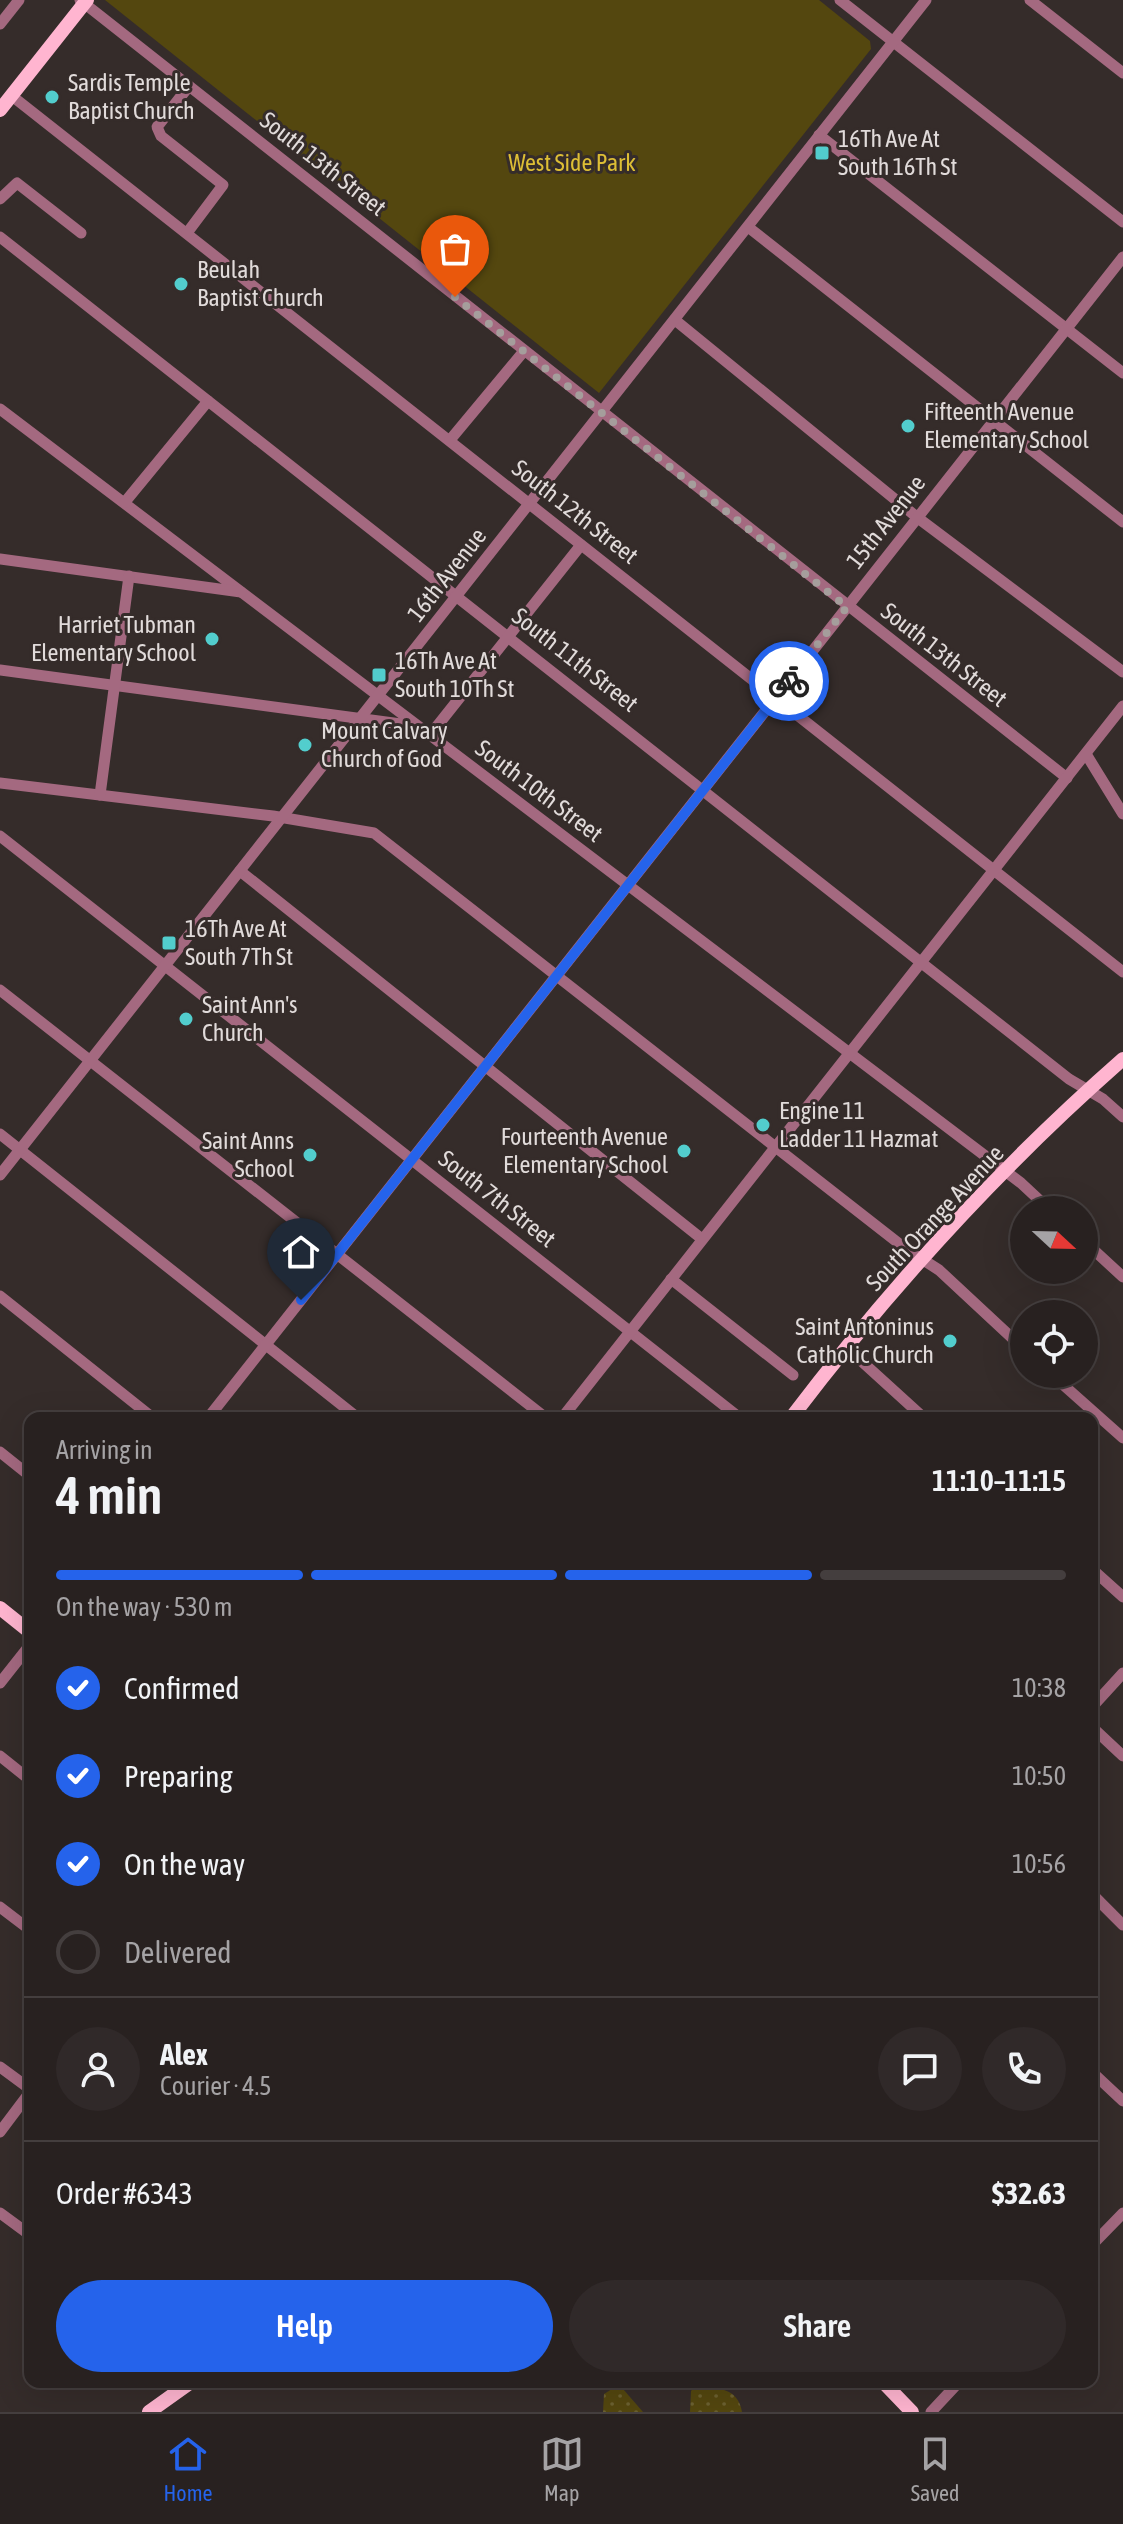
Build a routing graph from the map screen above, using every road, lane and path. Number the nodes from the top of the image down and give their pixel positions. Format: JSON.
{"nodes":[{"id":1,"x":19,"y":0,"type":"edge"},
{"id":2,"x":840,"y":0,"type":"edge"},
{"id":3,"x":926,"y":0,"type":"edge"},
{"id":4,"x":1030,"y":0,"type":"edge"},
{"id":5,"x":84,"y":1,"type":"edge"},
{"id":6,"x":0,"y":24,"type":"edge"},
{"id":7,"x":893,"y":42,"type":"junction"},
{"id":8,"x":1123,"y":73,"type":"edge"},
{"id":9,"x":189,"y":86,"type":"junction"},
{"id":10,"x":6,"y":91,"type":"edge"},
{"id":11,"x":0,"y":110,"type":"edge"},
{"id":12,"x":819,"y":135,"type":"junction"},
{"id":13,"x":0,"y":199,"type":"edge"},
{"id":14,"x":1123,"y":222,"type":"edge"},
{"id":15,"x":748,"y":227,"type":"junction"},
{"id":16,"x":81,"y":233,"type":"dead end"},
{"id":17,"x":187,"y":233,"type":"junction"},
{"id":18,"x":0,"y":237,"type":"edge"},
{"id":19,"x":1123,"y":257,"type":"edge"},
{"id":20,"x":675,"y":320,"type":"junction"},
{"id":21,"x":1067,"y":329,"type":"junction"},
{"id":22,"x":524,"y":351,"type":"junction"},
{"id":23,"x":1123,"y":373,"type":"edge"},
{"id":24,"x":208,"y":401,"type":"junction"},
{"id":25,"x":0,"y":409,"type":"edge"},
{"id":26,"x":603,"y":412,"type":"junction"},
{"id":27,"x":994,"y":421,"type":"junction"},
{"id":28,"x":450,"y":440,"type":"junction"},
{"id":29,"x":125,"y":502,"type":"junction"},
{"id":30,"x":531,"y":505,"type":"junction"},
{"id":31,"x":918,"y":518,"type":"junction"},
{"id":32,"x":1123,"y":522,"type":"edge"},
{"id":33,"x":581,"y":545,"type":"junction"},
{"id":34,"x":0,"y":559,"type":"edge"},
{"id":35,"x":129,"y":576,"type":"junction"},
{"id":36,"x":244,"y":592,"type":"junction"},
{"id":37,"x":458,"y":596,"type":"junction"},
{"id":38,"x":847,"y":607,"type":"junction"},
{"id":39,"x":508,"y":635,"type":"junction"},
{"id":40,"x":0,"y":670,"type":"edge"},
{"id":41,"x":1123,"y":672,"type":"edge"},
{"id":42,"x":115,"y":685,"type":"junction"},
{"id":43,"x":379,"y":696,"type":"junction"},
{"id":44,"x":775,"y":698,"type":"junction"},
{"id":45,"x":1123,"y":706,"type":"edge"},
{"id":46,"x":363,"y":717,"type":"junction"},
{"id":47,"x":419,"y":726,"type":"junction"},
{"id":48,"x":430,"y":735,"type":"junction"},
{"id":49,"x":1086,"y":754,"type":"junction"},
{"id":50,"x":1067,"y":778,"type":"junction"},
{"id":51,"x":0,"y":783,"type":"edge"},
{"id":52,"x":704,"y":788,"type":"junction"},
{"id":53,"x":100,"y":795,"type":"junction"},
{"id":54,"x":1123,"y":814,"type":"edge"},
{"id":55,"x":283,"y":818,"type":"junction"},
{"id":56,"x":0,"y":836,"type":"edge"},
{"id":57,"x":240,"y":871,"type":"junction"},
{"id":58,"x":993,"y":871,"type":"junction"},
{"id":59,"x":628,"y":886,"type":"junction"},
{"id":60,"x":922,"y":962,"type":"junction"},
{"id":61,"x":165,"y":966,"type":"junction"},
{"id":62,"x":1123,"y":972,"type":"edge"},
{"id":63,"x":557,"y":975,"type":"junction"},
{"id":64,"x":0,"y":990,"type":"edge"},
{"id":65,"x":849,"y":1054,"type":"junction"},
{"id":66,"x":1123,"y":1059,"type":"edge"},
{"id":67,"x":89,"y":1061,"type":"junction"},
{"id":68,"x":485,"y":1066,"type":"junction"},
{"id":69,"x":1089,"y":1089,"type":"junction"},
{"id":70,"x":1123,"y":1117,"type":"edge"},
{"id":71,"x":0,"y":1134,"type":"edge"},
{"id":72,"x":775,"y":1148,"type":"junction"},
{"id":73,"x":20,"y":1150,"type":"junction"},
{"id":74,"x":412,"y":1160,"type":"junction"},
{"id":75,"x":1005,"y":1172,"type":"junction"},
{"id":76,"x":0,"y":1175,"type":"edge"},
{"id":77,"x":1033,"y":1196,"type":"edge"},
{"id":78,"x":702,"y":1239,"type":"junction"},
{"id":79,"x":1098,"y":1254,"type":"edge"},
{"id":80,"x":337,"y":1255,"type":"junction"},
{"id":81,"x":923,"y":1259,"type":"junction"},
{"id":82,"x":1123,"y":1277,"type":"edge"},
{"id":83,"x":671,"y":1279,"type":"junction"},
{"id":84,"x":0,"y":1296,"type":"edge"},
{"id":85,"x":629,"y":1331,"type":"junction"},
{"id":86,"x":1010,"y":1336,"type":"edge"},
{"id":87,"x":266,"y":1345,"type":"junction"},
{"id":88,"x":847,"y":1348,"type":"junction"},
{"id":89,"x":793,"y":1375,"type":"dead end"},
{"id":90,"x":1067,"y":1388,"type":"edge"},
{"id":91,"x":145,"y":1412,"type":"edge"},
{"id":92,"x":213,"y":1412,"type":"edge"},
{"id":93,"x":350,"y":1412,"type":"edge"},
{"id":94,"x":538,"y":1412,"type":"edge"},
{"id":95,"x":567,"y":1412,"type":"edge"},
{"id":96,"x":732,"y":1412,"type":"edge"},
{"id":97,"x":796,"y":1412,"type":"edge"},
{"id":98,"x":917,"y":1412,"type":"edge"},
{"id":99,"x":1094,"y":1412,"type":"edge"},
{"id":100,"x":1098,"y":1416,"type":"edge"},
{"id":101,"x":1123,"y":1438,"type":"edge"},
{"id":102,"x":0,"y":1452,"type":"edge"},
{"id":103,"x":24,"y":1471,"type":"edge"},
{"id":104,"x":1098,"y":1574,"type":"edge"},
{"id":105,"x":1123,"y":1597,"type":"edge"},
{"id":106,"x":0,"y":1608,"type":"edge"},
{"id":107,"x":24,"y":1627,"type":"edge"},
{"id":108,"x":24,"y":1653,"type":"edge"},
{"id":109,"x":1123,"y":1673,"type":"edge"},
{"id":110,"x":0,"y":1683,"type":"edge"},
{"id":111,"x":1098,"y":1700,"type":"edge"},
{"id":112,"x":1098,"y":1733,"type":"edge"},
{"id":113,"x":0,"y":1756,"type":"edge"},
{"id":114,"x":1123,"y":1756,"type":"edge"},
{"id":115,"x":24,"y":1775,"type":"edge"},
{"id":116,"x":1098,"y":1900,"type":"edge"},
{"id":117,"x":0,"y":1907,"type":"edge"},
{"id":118,"x":24,"y":1925,"type":"edge"},
{"id":119,"x":1123,"y":1925,"type":"edge"},
{"id":120,"x":0,"y":2067,"type":"edge"},
{"id":121,"x":1098,"y":2078,"type":"edge"},
{"id":122,"x":24,"y":2085,"type":"edge"},
{"id":123,"x":24,"y":2098,"type":"edge"},
{"id":124,"x":1123,"y":2101,"type":"edge"},
{"id":125,"x":0,"y":2132,"type":"edge"},
{"id":126,"x":0,"y":2213,"type":"edge"},
{"id":127,"x":1123,"y":2213,"type":"edge"},
{"id":128,"x":24,"y":2231,"type":"edge"},
{"id":129,"x":1098,"y":2239,"type":"edge"},
{"id":130,"x":183,"y":2388,"type":"edge"},
{"id":131,"x":889,"y":2388,"type":"edge"},
{"id":132,"x":953,"y":2388,"type":"edge"},
{"id":133,"x":149,"y":2412,"type":"edge"},
{"id":134,"x":912,"y":2412,"type":"edge"},
{"id":135,"x":931,"y":2412,"type":"edge"}],
"edges":[{"from":1,"to":6,"type":"street"},
{"from":2,"to":7,"type":"street"},
{"from":3,"to":7,"type":"street","name":"16th Avenue"},
{"from":4,"to":8,"type":"street"},
{"from":5,"to":9,"type":"street","name":"South 13th Street"},
{"from":5,"to":10,"type":"main road"},
{"from":7,"to":12,"type":"street","name":"16th Avenue"},
{"from":7,"to":14,"type":"street"},
{"from":9,"to":17,"type":"street"},
{"from":9,"to":22,"type":"street","name":"South 13th Street"},
{"from":10,"to":11,"type":"main road"},
{"from":10,"to":17,"type":"street","name":"South 12th Street"},
{"from":12,"to":15,"type":"street","name":"16th Avenue"},
{"from":12,"to":21,"type":"street"},
{"from":13,"to":16,"type":"street"},
{"from":15,"to":20,"type":"street","name":"16th Avenue"},
{"from":15,"to":27,"type":"street"},
{"from":17,"to":28,"type":"street","name":"South 12th Street"},
{"from":18,"to":24,"type":"street","name":"South 11th Street"},
{"from":19,"to":21,"type":"street","name":"15th Avenue"},
{"from":20,"to":26,"type":"street","name":"16th Avenue"},
{"from":20,"to":31,"type":"street"},
{"from":21,"to":23,"type":"street"},
{"from":21,"to":27,"type":"street","name":"15th Avenue"},
{"from":22,"to":26,"type":"street","name":"South 13th Street"},
{"from":22,"to":28,"type":"street"},
{"from":24,"to":29,"type":"street"},
{"from":24,"to":37,"type":"street","name":"South 11th Street"},
{"from":25,"to":29,"type":"street","name":"South 10th Street"},
{"from":26,"to":30,"type":"street","name":"16th Avenue"},
{"from":26,"to":38,"type":"street","name":"South 13th Street"},
{"from":27,"to":31,"type":"street","name":"15th Avenue"},
{"from":27,"to":32,"type":"street"},
{"from":28,"to":30,"type":"street","name":"South 12th Street"},
{"from":29,"to":36,"type":"street","name":"South 10th Street"},
{"from":30,"to":33,"type":"street","name":"South 12th Street"},
{"from":30,"to":37,"type":"street","name":"16th Avenue"},
{"from":31,"to":38,"type":"street","name":"15th Avenue"},
{"from":31,"to":41,"type":"street"},
{"from":33,"to":39,"type":"street"},
{"from":33,"to":44,"type":"street","name":"South 12th Street"},
{"from":34,"to":35,"type":"street"},
{"from":35,"to":36,"type":"street"},
{"from":35,"to":42,"type":"street"},
{"from":36,"to":43,"type":"street","name":"South 10th Street"},
{"from":37,"to":39,"type":"street","name":"South 11th Street"},
{"from":37,"to":43,"type":"street","name":"16th Avenue"},
{"from":38,"to":44,"type":"street","name":"15th Avenue"},
{"from":38,"to":50,"type":"street","name":"South 13th Street"},
{"from":39,"to":48,"type":"street"},
{"from":39,"to":52,"type":"street","name":"South 11th Street"},
{"from":40,"to":42,"type":"street"},
{"from":42,"to":46,"type":"street"},
{"from":42,"to":53,"type":"street"},
{"from":43,"to":46,"type":"street","name":"16th Avenue"},
{"from":43,"to":47,"type":"street","name":"South 10th Street"},
{"from":44,"to":52,"type":"street","name":"15th Avenue"},
{"from":44,"to":58,"type":"street","name":"South 12th Street"},
{"from":45,"to":49,"type":"street"},
{"from":46,"to":47,"type":"street"},
{"from":46,"to":55,"type":"street","name":"16th Avenue"},
{"from":47,"to":48,"type":"street","name":"South 10th Street"},
{"from":48,"to":59,"type":"street","name":"South 10th Street"},
{"from":49,"to":50,"type":"street"},
{"from":49,"to":54,"type":"street"},
{"from":50,"to":58,"type":"street"},
{"from":51,"to":53,"type":"street"},
{"from":52,"to":59,"type":"street","name":"15th Avenue"},
{"from":52,"to":60,"type":"street","name":"South 11th Street"},
{"from":53,"to":55,"type":"street"},
{"from":55,"to":57,"type":"street","name":"16th Avenue"},
{"from":55,"to":63,"type":"street"},
{"from":56,"to":61,"type":"street","name":"South 7th Street"},
{"from":57,"to":61,"type":"street","name":"16th Avenue"},
{"from":57,"to":68,"type":"street"},
{"from":58,"to":60,"type":"street"},
{"from":58,"to":62,"type":"street","name":"South 12th Street"},
{"from":59,"to":63,"type":"street","name":"15th Avenue"},
{"from":59,"to":65,"type":"street","name":"South 10th Street"},
{"from":60,"to":65,"type":"street"},
{"from":60,"to":69,"type":"street","name":"South 11th Street"},
{"from":61,"to":67,"type":"street","name":"16th Avenue"},
{"from":61,"to":74,"type":"street","name":"South 7th Street"},
{"from":63,"to":68,"type":"street","name":"15th Avenue"},
{"from":63,"to":72,"type":"street"},
{"from":64,"to":67,"type":"street"},
{"from":65,"to":72,"type":"street"},
{"from":65,"to":75,"type":"street","name":"South 10th Street"},
{"from":66,"to":69,"type":"main road","name":"South Orange Avenue"},
{"from":67,"to":73,"type":"street","name":"16th Avenue"},
{"from":67,"to":80,"type":"street"},
{"from":68,"to":74,"type":"street","name":"15th Avenue"},
{"from":68,"to":78,"type":"street"},
{"from":69,"to":70,"type":"street","name":"South 11th Street"},
{"from":69,"to":75,"type":"main road","name":"South Orange Avenue"},
{"from":71,"to":73,"type":"street"},
{"from":72,"to":78,"type":"street"},
{"from":72,"to":81,"type":"street"},
{"from":73,"to":76,"type":"street","name":"16th Avenue"},
{"from":73,"to":87,"type":"street"},
{"from":74,"to":80,"type":"street","name":"15th Avenue"},
{"from":74,"to":85,"type":"street","name":"South 7th Street"},
{"from":75,"to":77,"type":"street","name":"South 10th Street"},
{"from":75,"to":81,"type":"main road","name":"South Orange Avenue"},
{"from":78,"to":83,"type":"street"},
{"from":79,"to":82,"type":"street"},
{"from":80,"to":87,"type":"street","name":"15th Avenue"},
{"from":80,"to":94,"type":"street"},
{"from":81,"to":86,"type":"street"},
{"from":81,"to":88,"type":"main road","name":"South Orange Avenue"},
{"from":83,"to":85,"type":"street"},
{"from":83,"to":89,"type":"street"},
{"from":84,"to":91,"type":"street"},
{"from":85,"to":95,"type":"street"},
{"from":85,"to":96,"type":"street","name":"South 7th Street"},
{"from":87,"to":92,"type":"street","name":"15th Avenue"},
{"from":87,"to":93,"type":"street"},
{"from":88,"to":97,"type":"main road","name":"South Orange Avenue"},
{"from":88,"to":98,"type":"street"},
{"from":90,"to":99,"type":"street"},
{"from":100,"to":101,"type":"street"},
{"from":102,"to":103,"type":"street"},
{"from":104,"to":105,"type":"street"},
{"from":106,"to":107,"type":"main road"},
{"from":108,"to":110,"type":"street"},
{"from":109,"to":111,"type":"street"},
{"from":112,"to":114,"type":"street"},
{"from":113,"to":115,"type":"street"},
{"from":116,"to":119,"type":"street"},
{"from":117,"to":118,"type":"street"},
{"from":120,"to":122,"type":"street"},
{"from":121,"to":124,"type":"street"},
{"from":123,"to":125,"type":"street"},
{"from":126,"to":128,"type":"street"},
{"from":127,"to":129,"type":"street"},
{"from":130,"to":133,"type":"main road"},
{"from":131,"to":134,"type":"main road"},
{"from":132,"to":135,"type":"street"}]}
